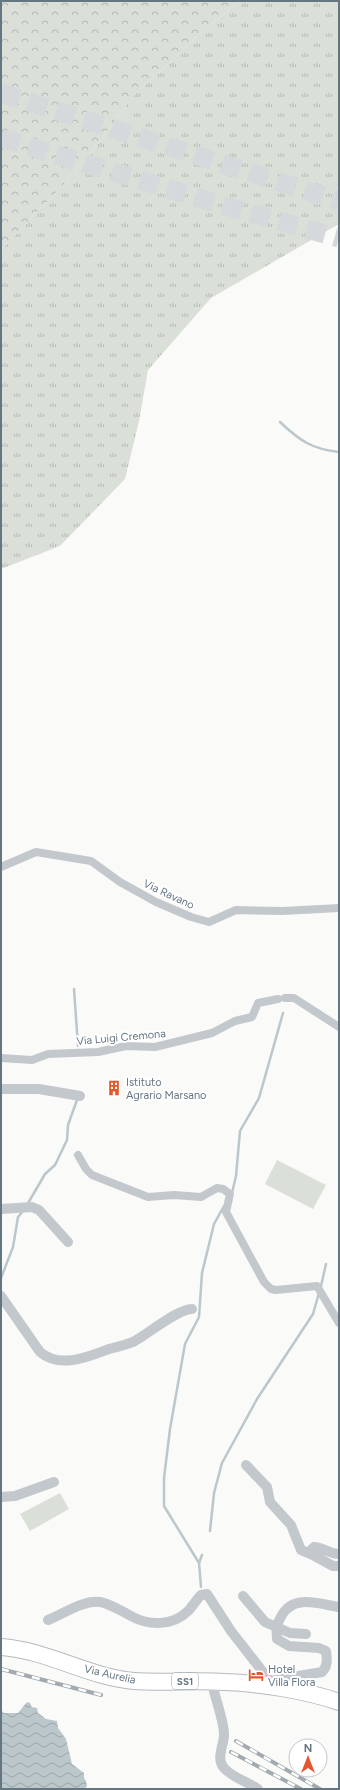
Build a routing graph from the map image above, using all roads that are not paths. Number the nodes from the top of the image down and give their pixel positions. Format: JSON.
{"nodes":[{"id":1,"x":1,"y":867,"type":"edge"},
{"id":2,"x":339,"y":908,"type":"edge"},
{"id":3,"x":339,"y":1027,"type":"edge"},
{"id":4,"x":1,"y":1058,"type":"edge"},
{"id":5,"x":1,"y":1089,"type":"edge"},
{"id":6,"x":80,"y":1096,"type":"dead end"},
{"id":7,"x":78,"y":1155,"type":"dead end"},
{"id":8,"x":1,"y":1208,"type":"edge"},
{"id":9,"x":68,"y":1242,"type":"dead end"},
{"id":10,"x":1,"y":1296,"type":"edge"},
{"id":11,"x":192,"y":1309,"type":"dead end"},
{"id":12,"x":339,"y":1323,"type":"edge"},
{"id":13,"x":246,"y":1465,"type":"dead end"},
{"id":14,"x":54,"y":1482,"type":"dead end"},
{"id":15,"x":1,"y":1497,"type":"edge"},
{"id":16,"x":311,"y":1554,"type":"junction"},
{"id":17,"x":339,"y":1554,"type":"edge"},
{"id":18,"x":339,"y":1566,"type":"edge"},
{"id":19,"x":243,"y":1596,"type":"dead end"},
{"id":20,"x":339,"y":1607,"type":"edge"},
{"id":21,"x":48,"y":1620,"type":"dead end"},
{"id":22,"x":276,"y":1625,"type":"junction"},
{"id":23,"x":306,"y":1634,"type":"dead end"},
{"id":24,"x":1,"y":1647,"type":"edge"},
{"id":25,"x":212,"y":1682,"type":"junction"},
{"id":26,"x":267,"y":1684,"type":"junction"},
{"id":27,"x":339,"y":1702,"type":"edge"},
{"id":28,"x":258,"y":1789,"type":"edge"}],
"edges":[{"from":1,"to":2,"type":"street","name":"Via Ravano"},
{"from":3,"to":4,"type":"street","name":"Via Luigi Cremona"},
{"from":5,"to":6,"type":"street"},
{"from":7,"to":12,"type":"street"},
{"from":8,"to":9,"type":"street"},
{"from":10,"to":11,"type":"street"},
{"from":13,"to":16,"type":"street"},
{"from":14,"to":15,"type":"street"},
{"from":16,"to":17,"type":"street"},
{"from":16,"to":18,"type":"street"},
{"from":19,"to":22,"type":"street"},
{"from":20,"to":22,"type":"street"},
{"from":21,"to":26,"type":"street"},
{"from":22,"to":23,"type":"street"},
{"from":22,"to":26,"type":"street"},
{"from":24,"to":25,"type":"main road","name":"Via Aurelia","number":"SS1"},
{"from":25,"to":26,"type":"main road","name":"Via Aurelia","number":"SS1"},
{"from":25,"to":28,"type":"street"},
{"from":26,"to":27,"type":"main road","name":"Via Aurelia","number":"SS1"}]}
